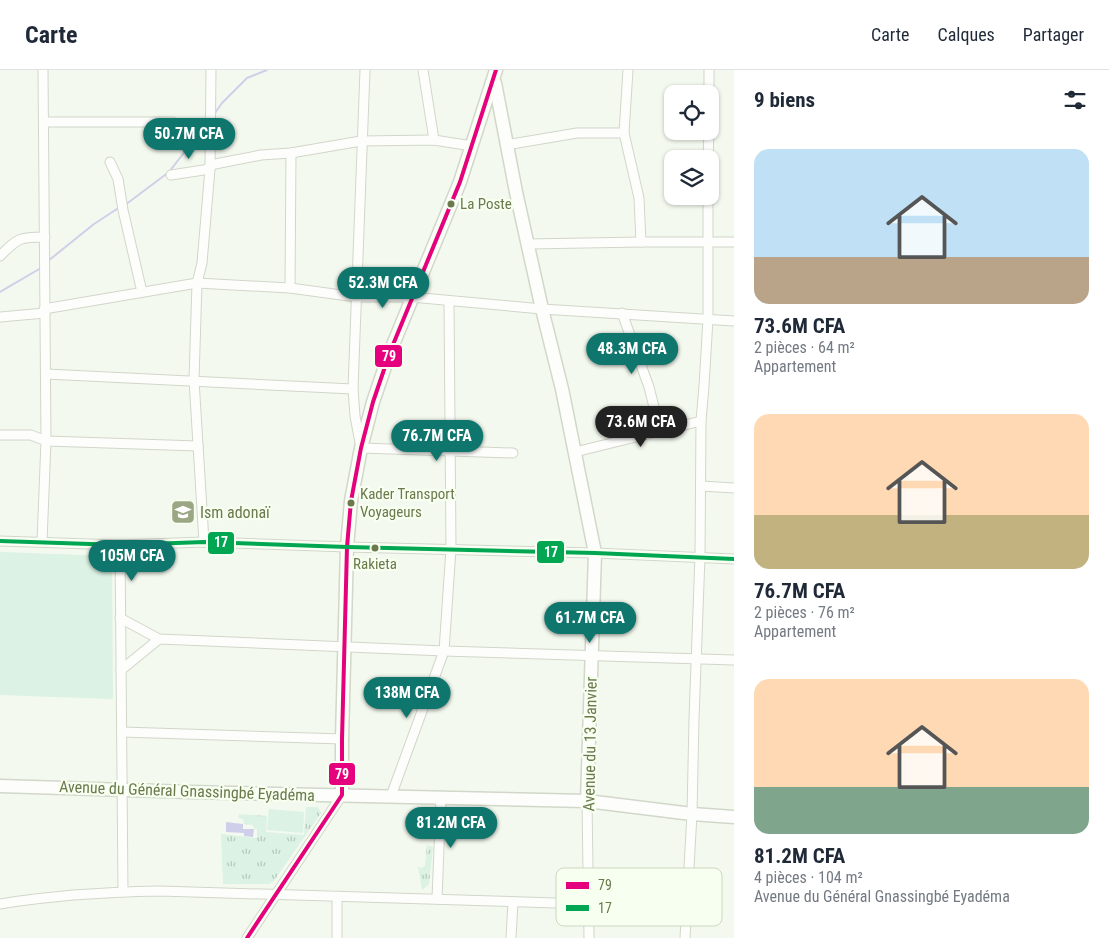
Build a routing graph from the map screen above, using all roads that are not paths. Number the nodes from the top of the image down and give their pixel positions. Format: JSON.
{"nodes":[{"id":1,"x":43,"y":70,"type":"edge"},
{"id":2,"x":211,"y":70,"type":"edge"},
{"id":3,"x":365,"y":70,"type":"edge"},
{"id":4,"x":423,"y":70,"type":"edge"},
{"id":5,"x":628,"y":70,"type":"edge"},
{"id":6,"x":709,"y":70,"type":"edge"},
{"id":7,"x":495,"y":75,"type":"edge"},
{"id":8,"x":709,"y":85,"type":"edge"},
{"id":9,"x":44,"y":122,"type":"junction"},
{"id":10,"x":173,"y":122,"type":"dead end"},
{"id":11,"x":624,"y":133,"type":"junction"},
{"id":12,"x":434,"y":140,"type":"junction"},
{"id":13,"x":362,"y":141,"type":"junction"},
{"id":14,"x":506,"y":145,"type":"junction"},
{"id":15,"x":472,"y":146,"type":"junction"},
{"id":16,"x":290,"y":153,"type":"junction"},
{"id":17,"x":110,"y":162,"type":"dead end"},
{"id":18,"x":210,"y":167,"type":"junction"},
{"id":19,"x":171,"y":175,"type":"dead end"},
{"id":20,"x":708,"y":205,"type":"edge"},
{"id":21,"x":44,"y":237,"type":"junction"},
{"id":22,"x":708,"y":241,"type":"junction"},
{"id":23,"x":641,"y":242,"type":"junction"},
{"id":24,"x":734,"y":242,"type":"edge"},
{"id":25,"x":528,"y":244,"type":"junction"},
{"id":26,"x":0,"y":256,"type":"edge"},
{"id":27,"x":197,"y":283,"type":"junction"},
{"id":28,"x":290,"y":288,"type":"junction"},
{"id":29,"x":142,"y":292,"type":"junction"},
{"id":30,"x":356,"y":297,"type":"junction"},
{"id":31,"x":411,"y":298,"type":"junction"},
{"id":32,"x":449,"y":301,"type":"junction"},
{"id":33,"x":542,"y":309,"type":"junction"},
{"id":34,"x":45,"y":311,"type":"junction"},
{"id":35,"x":622,"y":313,"type":"junction"},
{"id":36,"x":0,"y":317,"type":"edge"},
{"id":37,"x":708,"y":319,"type":"junction"},
{"id":38,"x":734,"y":321,"type":"edge"},
{"id":39,"x":46,"y":374,"type":"junction"},
{"id":40,"x":194,"y":380,"type":"junction"},
{"id":41,"x":352,"y":389,"type":"junction"},
{"id":42,"x":700,"y":421,"type":"junction"},
{"id":43,"x":660,"y":431,"type":"junction"},
{"id":44,"x":0,"y":435,"type":"edge"},
{"id":45,"x":46,"y":441,"type":"junction"},
{"id":46,"x":198,"y":446,"type":"junction"},
{"id":47,"x":361,"y":448,"type":"junction"},
{"id":48,"x":450,"y":450,"type":"junction"},
{"id":49,"x":575,"y":452,"type":"junction"},
{"id":50,"x":513,"y":453,"type":"dead end"},
{"id":51,"x":701,"y":486,"type":"junction"},
{"id":52,"x":734,"y":488,"type":"edge"},
{"id":53,"x":0,"y":541,"type":"edge"},
{"id":54,"x":42,"y":542,"type":"junction"},
{"id":55,"x":204,"y":542,"type":"junction"},
{"id":56,"x":120,"y":545,"type":"junction"},
{"id":57,"x":347,"y":547,"type":"junction"},
{"id":58,"x":451,"y":549,"type":"junction"},
{"id":59,"x":595,"y":553,"type":"junction"},
{"id":60,"x":700,"y":556,"type":"junction"},
{"id":61,"x":734,"y":559,"type":"edge"},
{"id":62,"x":120,"y":618,"type":"junction"},
{"id":63,"x":159,"y":639,"type":"junction"},
{"id":64,"x":344,"y":647,"type":"junction"},
{"id":65,"x":444,"y":651,"type":"junction"},
{"id":66,"x":592,"y":656,"type":"junction"},
{"id":67,"x":697,"y":658,"type":"junction"},
{"id":68,"x":734,"y":660,"type":"edge"},
{"id":69,"x":120,"y":670,"type":"junction"},
{"id":70,"x":122,"y":732,"type":"junction"},
{"id":71,"x":342,"y":739,"type":"junction"},
{"id":72,"x":0,"y":786,"type":"edge"},
{"id":73,"x":121,"y":790,"type":"junction"},
{"id":74,"x":342,"y":795,"type":"junction"},
{"id":75,"x":391,"y":796,"type":"junction"},
{"id":76,"x":441,"y":797,"type":"junction"},
{"id":77,"x":587,"y":801,"type":"junction"},
{"id":78,"x":692,"y":814,"type":"junction"},
{"id":79,"x":734,"y":817,"type":"edge"},
{"id":80,"x":588,"y":868,"type":"edge"},
{"id":81,"x":689,"y":868,"type":"edge"},
{"id":82,"x":123,"y":892,"type":"junction"},
{"id":83,"x":278,"y":894,"type":"junction"},
{"id":84,"x":337,"y":897,"type":"junction"},
{"id":85,"x":437,"y":899,"type":"junction"},
{"id":86,"x":513,"y":902,"type":"junction"},
{"id":87,"x":556,"y":903,"type":"edge"},
{"id":88,"x":0,"y":904,"type":"edge"},
{"id":89,"x":247,"y":938,"type":"edge"},
{"id":90,"x":336,"y":938,"type":"edge"},
{"id":91,"x":511,"y":938,"type":"edge"}],
"edges":[{"from":1,"to":9,"type":"street"},
{"from":2,"to":18,"type":"street"},
{"from":3,"to":13,"type":"street"},
{"from":4,"to":12,"type":"street"},
{"from":5,"to":11,"type":"street"},
{"from":6,"to":8,"type":"street"},
{"from":7,"to":14,"type":"main road","name":"Avenue du 13 Janvier"},
{"from":7,"to":15,"type":"main road"},
{"from":9,"to":10,"type":"street"},
{"from":9,"to":21,"type":"street"},
{"from":11,"to":14,"type":"street"},
{"from":11,"to":23,"type":"street"},
{"from":12,"to":13,"type":"street"},
{"from":12,"to":15,"type":"street"},
{"from":13,"to":16,"type":"street"},
{"from":13,"to":30,"type":"street"},
{"from":14,"to":25,"type":"main road","name":"Avenue du 13 Janvier"},
{"from":15,"to":31,"type":"main road"},
{"from":16,"to":18,"type":"street"},
{"from":16,"to":28,"type":"street"},
{"from":17,"to":29,"type":"street"},
{"from":18,"to":19,"type":"street"},
{"from":18,"to":27,"type":"street"},
{"from":20,"to":22,"type":"street"},
{"from":21,"to":26,"type":"street"},
{"from":21,"to":34,"type":"street"},
{"from":22,"to":23,"type":"street"},
{"from":22,"to":24,"type":"street"},
{"from":22,"to":37,"type":"street"},
{"from":23,"to":25,"type":"street"},
{"from":25,"to":33,"type":"main road","name":"Avenue du 13 Janvier"},
{"from":27,"to":28,"type":"street"},
{"from":27,"to":29,"type":"street"},
{"from":27,"to":40,"type":"street"},
{"from":28,"to":30,"type":"street"},
{"from":29,"to":34,"type":"street"},
{"from":30,"to":31,"type":"street"},
{"from":30,"to":41,"type":"street"},
{"from":31,"to":32,"type":"street"},
{"from":31,"to":47,"type":"main road"},
{"from":32,"to":33,"type":"street"},
{"from":32,"to":48,"type":"street"},
{"from":33,"to":35,"type":"street"},
{"from":33,"to":49,"type":"main road","name":"Avenue du 13 Janvier"},
{"from":34,"to":36,"type":"street"},
{"from":34,"to":39,"type":"street"},
{"from":35,"to":37,"type":"street"},
{"from":35,"to":43,"type":"street"},
{"from":37,"to":38,"type":"street"},
{"from":37,"to":42,"type":"street"},
{"from":39,"to":40,"type":"street"},
{"from":39,"to":45,"type":"street"},
{"from":40,"to":41,"type":"street"},
{"from":40,"to":46,"type":"street"},
{"from":41,"to":47,"type":"street"},
{"from":42,"to":43,"type":"street"},
{"from":42,"to":51,"type":"street"},
{"from":43,"to":49,"type":"street"},
{"from":44,"to":45,"type":"street"},
{"from":45,"to":46,"type":"street"},
{"from":45,"to":54,"type":"street"},
{"from":46,"to":55,"type":"street"},
{"from":47,"to":48,"type":"street"},
{"from":47,"to":57,"type":"main road"},
{"from":48,"to":50,"type":"street"},
{"from":48,"to":58,"type":"street"},
{"from":49,"to":59,"type":"main road","name":"Avenue du 13 Janvier"},
{"from":51,"to":52,"type":"street"},
{"from":51,"to":60,"type":"street"},
{"from":53,"to":54,"type":"street"},
{"from":54,"to":56,"type":"street"},
{"from":55,"to":56,"type":"street"},
{"from":55,"to":57,"type":"street"},
{"from":56,"to":62,"type":"street"},
{"from":57,"to":58,"type":"street"},
{"from":57,"to":64,"type":"main road"},
{"from":58,"to":59,"type":"street"},
{"from":58,"to":65,"type":"street"},
{"from":59,"to":60,"type":"street"},
{"from":59,"to":66,"type":"main road","name":"Avenue du 13 Janvier"},
{"from":60,"to":61,"type":"street"},
{"from":60,"to":67,"type":"street"},
{"from":62,"to":63,"type":"street"},
{"from":62,"to":69,"type":"street"},
{"from":63,"to":64,"type":"street"},
{"from":63,"to":69,"type":"street"},
{"from":64,"to":65,"type":"street"},
{"from":64,"to":71,"type":"main road"},
{"from":65,"to":66,"type":"street"},
{"from":65,"to":75,"type":"street"},
{"from":66,"to":67,"type":"street"},
{"from":66,"to":77,"type":"main road","name":"Avenue du 13 Janvier"},
{"from":67,"to":68,"type":"street"},
{"from":67,"to":78,"type":"street"},
{"from":69,"to":70,"type":"street"},
{"from":70,"to":71,"type":"street"},
{"from":70,"to":73,"type":"street"},
{"from":71,"to":74,"type":"main road"},
{"from":72,"to":73,"type":"main road","name":"Avenue du Général Gnassingbé Eyadéma"},
{"from":73,"to":74,"type":"main road","name":"Avenue du Général Gnassingbé Eyadéma"},
{"from":73,"to":82,"type":"street"},
{"from":74,"to":75,"type":"main road","name":"Avenue du Général Gnassingbé Eyadéma"},
{"from":74,"to":83,"type":"street"},
{"from":75,"to":76,"type":"main road","name":"Avenue du Général Gnassingbé Eyadéma"},
{"from":76,"to":77,"type":"main road","name":"Avenue du Général Gnassingbé Eyadéma"},
{"from":76,"to":85,"type":"street"},
{"from":77,"to":78,"type":"main road","name":"Avenue du Général Gnassingbé Eyadéma"},
{"from":77,"to":80,"type":"street","name":"Avenue du 13 Janvier"},
{"from":78,"to":79,"type":"main road","name":"Avenue du Général Gnassingbé Eyadéma"},
{"from":78,"to":81,"type":"street"},
{"from":82,"to":83,"type":"street"},
{"from":82,"to":88,"type":"street"},
{"from":83,"to":84,"type":"street"},
{"from":83,"to":89,"type":"street"},
{"from":84,"to":85,"type":"street"},
{"from":84,"to":90,"type":"street"},
{"from":85,"to":86,"type":"street"},
{"from":86,"to":87,"type":"street"},
{"from":86,"to":91,"type":"street"}]}
